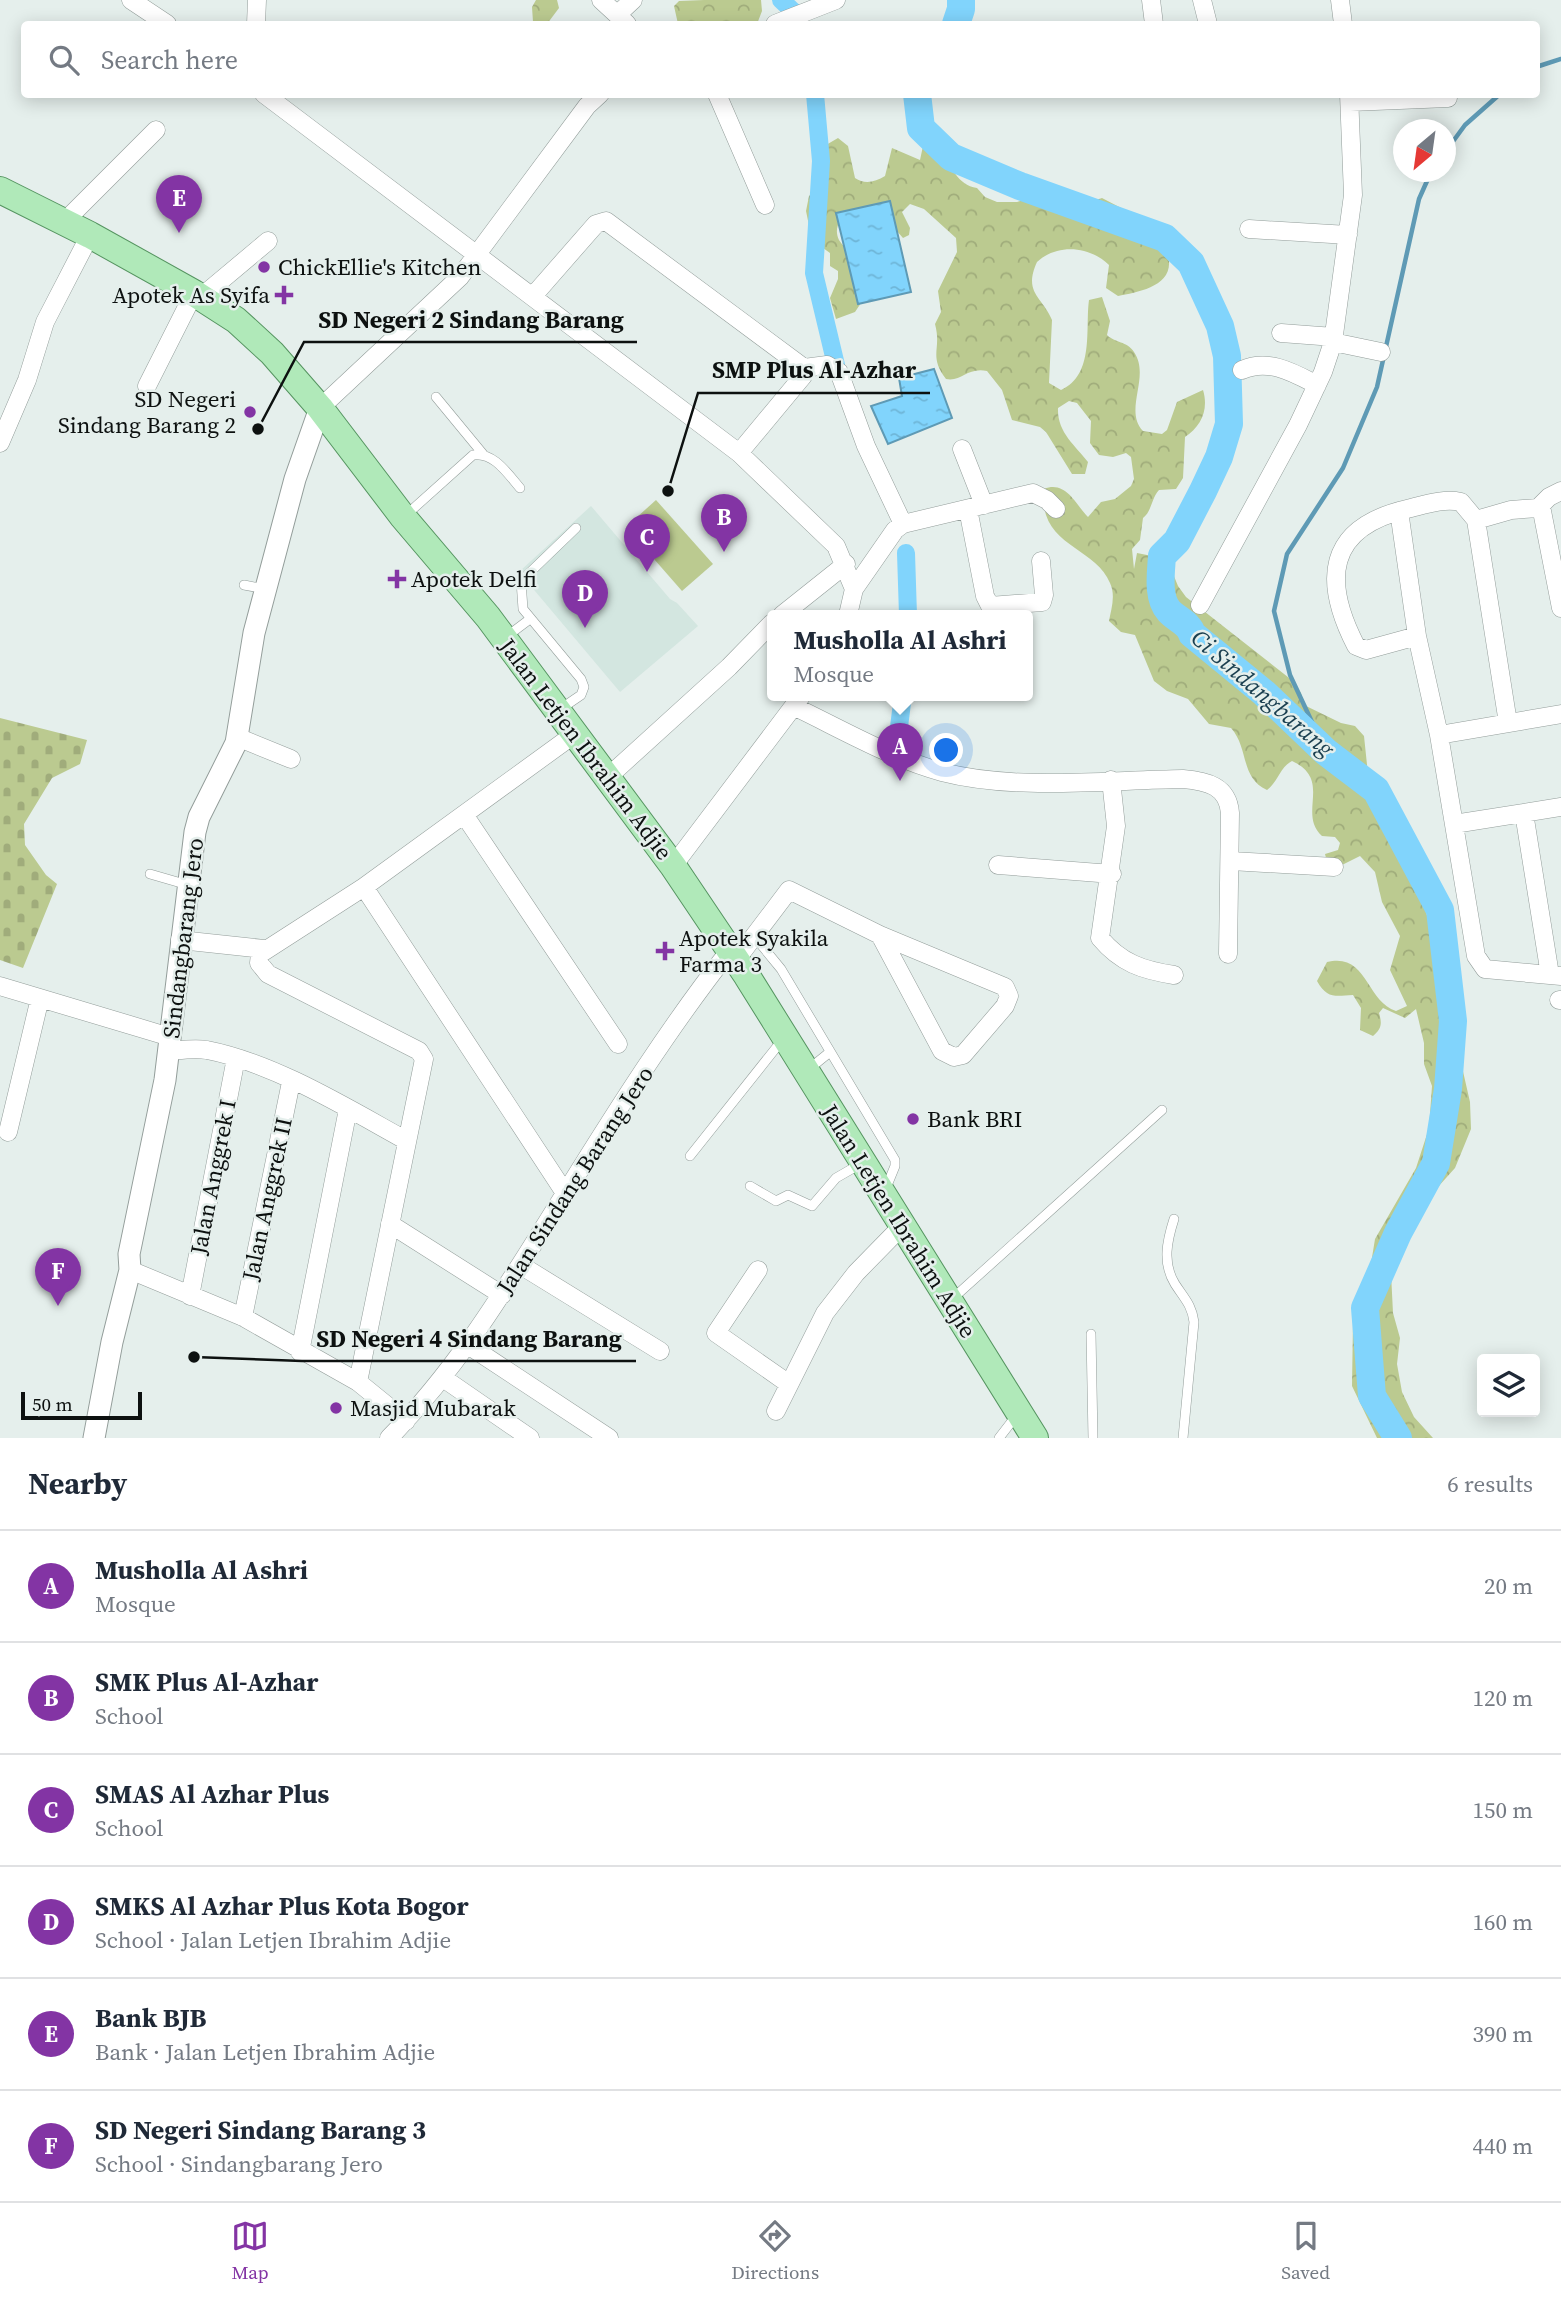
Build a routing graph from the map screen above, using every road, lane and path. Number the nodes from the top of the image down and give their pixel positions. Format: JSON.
{"nodes":[{"id":1,"x":131,"y":0,"type":"edge"},
{"id":2,"x":257,"y":0,"type":"edge"},
{"id":3,"x":601,"y":0,"type":"edge"},
{"id":4,"x":633,"y":0,"type":"edge"},
{"id":5,"x":836,"y":0,"type":"edge"},
{"id":6,"x":1151,"y":0,"type":"edge"},
{"id":7,"x":1202,"y":0,"type":"edge"},
{"id":8,"x":1340,"y":0,"type":"edge"},
{"id":9,"x":622,"y":19,"type":"edge"},
{"id":10,"x":162,"y":21,"type":"edge"},
{"id":11,"x":256,"y":21,"type":"edge"},
{"id":12,"x":783,"y":21,"type":"edge"},
{"id":13,"x":1154,"y":21,"type":"edge"},
{"id":14,"x":1207,"y":21,"type":"edge"},
{"id":15,"x":1343,"y":21,"type":"edge"},
{"id":16,"x":274,"y":98,"type":"edge"},
{"id":17,"x":596,"y":98,"type":"edge"},
{"id":18,"x":719,"y":98,"type":"edge"},
{"id":19,"x":1349,"y":98,"type":"edge"},
{"id":20,"x":1448,"y":98,"type":"dead end"},
{"id":21,"x":156,"y":130,"type":"dead end"},
{"id":22,"x":0,"y":190,"type":"edge"},
{"id":23,"x":765,"y":205,"type":"dead end"},
{"id":24,"x":64,"y":222,"type":"junction"},
{"id":25,"x":1249,"y":229,"type":"dead end"},
{"id":26,"x":1348,"y":235,"type":"junction"},
{"id":27,"x":90,"y":236,"type":"junction"},
{"id":28,"x":268,"y":241,"type":"dead end"},
{"id":29,"x":476,"y":257,"type":"junction"},
{"id":30,"x":197,"y":295,"type":"junction"},
{"id":31,"x":533,"y":296,"type":"junction"},
{"id":32,"x":1281,"y":333,"type":"dead end"},
{"id":33,"x":1333,"y":340,"type":"junction"},
{"id":34,"x":1381,"y":352,"type":"dead end"},
{"id":35,"x":804,"y":368,"type":"junction"},
{"id":36,"x":1242,"y":370,"type":"dead end"},
{"id":37,"x":1317,"y":385,"type":"junction"},
{"id":38,"x":147,"y":386,"type":"dead end"},
{"id":39,"x":436,"y":397,"type":"dead end"},
{"id":40,"x":320,"y":408,"type":"junction"},
{"id":41,"x":0,"y":443,"type":"edge"},
{"id":42,"x":962,"y":449,"type":"dead end"},
{"id":43,"x":739,"y":453,"type":"junction"},
{"id":44,"x":484,"y":454,"type":"junction"},
{"id":45,"x":520,"y":488,"type":"dead end"},
{"id":46,"x":1561,"y":491,"type":"edge"},
{"id":47,"x":1541,"y":506,"type":"junction"},
{"id":48,"x":976,"y":507,"type":"junction"},
{"id":49,"x":1056,"y":509,"type":"dead end"},
{"id":50,"x":1399,"y":511,"type":"junction"},
{"id":51,"x":403,"y":517,"type":"junction"},
{"id":52,"x":1476,"y":520,"type":"junction"},
{"id":53,"x":902,"y":524,"type":"junction"},
{"id":54,"x":576,"y":528,"type":"dead end"},
{"id":55,"x":1041,"y":561,"type":"dead end"},
{"id":56,"x":846,"y":564,"type":"junction"},
{"id":57,"x":244,"y":585,"type":"dead end"},
{"id":58,"x":854,"y":589,"type":"junction"},
{"id":59,"x":267,"y":590,"type":"junction"},
{"id":60,"x":1200,"y":605,"type":"dead end"},
{"id":61,"x":1561,"y":608,"type":"edge"},
{"id":62,"x":788,"y":610,"type":"edge"},
{"id":63,"x":849,"y":610,"type":"edge"},
{"id":64,"x":530,"y":619,"type":"junction"},
{"id":65,"x":767,"y":628,"type":"edge"},
{"id":66,"x":1417,"y":636,"type":"junction"},
{"id":67,"x":504,"y":638,"type":"junction"},
{"id":68,"x":799,"y":701,"type":"edge"},
{"id":69,"x":559,"y":710,"type":"junction"},
{"id":70,"x":1561,"y":714,"type":"edge"},
{"id":71,"x":1508,"y":723,"type":"junction"},
{"id":72,"x":576,"y":733,"type":"junction"},
{"id":73,"x":1439,"y":735,"type":"junction"},
{"id":74,"x":237,"y":737,"type":"junction"},
{"id":75,"x":291,"y":759,"type":"dead end"},
{"id":76,"x":608,"y":776,"type":"junction"},
{"id":77,"x":1111,"y":780,"type":"junction"},
{"id":78,"x":1561,"y":807,"type":"edge"},
{"id":79,"x":1524,"y":813,"type":"junction"},
{"id":80,"x":465,"y":816,"type":"junction"},
{"id":81,"x":1454,"y":824,"type":"junction"},
{"id":82,"x":1231,"y":861,"type":"junction"},
{"id":83,"x":998,"y":865,"type":"dead end"},
{"id":84,"x":673,"y":866,"type":"junction"},
{"id":85,"x":1334,"y":867,"type":"dead end"},
{"id":86,"x":150,"y":874,"type":"dead end"},
{"id":87,"x":1112,"y":874,"type":"junction"},
{"id":88,"x":188,"y":885,"type":"junction"},
{"id":89,"x":364,"y":887,"type":"junction"},
{"id":90,"x":880,"y":935,"type":"junction"},
{"id":91,"x":754,"y":936,"type":"junction"},
{"id":92,"x":180,"y":940,"type":"junction"},
{"id":93,"x":264,"y":949,"type":"junction"},
{"id":94,"x":1228,"y":954,"type":"dead end"},
{"id":95,"x":733,"y":955,"type":"junction"},
{"id":96,"x":1174,"y":975,"type":"dead end"},
{"id":97,"x":1556,"y":976,"type":"edge"},
{"id":98,"x":0,"y":986,"type":"edge"},
{"id":99,"x":40,"y":998,"type":"junction"},
{"id":100,"x":784,"y":1038,"type":"junction"},
{"id":101,"x":170,"y":1044,"type":"junction"},
{"id":102,"x":618,"y":1044,"type":"dead end"},
{"id":103,"x":830,"y":1052,"type":"junction"},
{"id":104,"x":236,"y":1058,"type":"junction"},
{"id":105,"x":806,"y":1072,"type":"junction"},
{"id":106,"x":291,"y":1082,"type":"junction"},
{"id":107,"x":348,"y":1109,"type":"junction"},
{"id":108,"x":1163,"y":1110,"type":"dead end"},
{"id":109,"x":8,"y":1132,"type":"dead end"},
{"id":110,"x":407,"y":1141,"type":"junction"},
{"id":111,"x":690,"y":1156,"type":"dead end"},
{"id":112,"x":863,"y":1162,"type":"junction"},
{"id":113,"x":750,"y":1186,"type":"dead end"},
{"id":114,"x":565,"y":1193,"type":"junction"},
{"id":115,"x":882,"y":1195,"type":"junction"},
{"id":116,"x":1174,"y":1220,"type":"dead end"},
{"id":117,"x":390,"y":1224,"type":"junction"},
{"id":118,"x":902,"y":1226,"type":"junction"},
{"id":119,"x":522,"y":1266,"type":"junction"},
{"id":120,"x":130,"y":1270,"type":"junction"},
{"id":121,"x":758,"y":1270,"type":"dead end"},
{"id":122,"x":502,"y":1295,"type":"junction"},
{"id":123,"x":190,"y":1296,"type":"junction"},
{"id":124,"x":950,"y":1301,"type":"junction"},
{"id":125,"x":243,"y":1317,"type":"junction"},
{"id":126,"x":1091,"y":1334,"type":"dead end"},
{"id":127,"x":468,"y":1345,"type":"junction"},
{"id":128,"x":660,"y":1351,"type":"dead end"},
{"id":129,"x":300,"y":1352,"type":"junction"},
{"id":130,"x":443,"y":1378,"type":"junction"},
{"id":131,"x":358,"y":1382,"type":"junction"},
{"id":132,"x":789,"y":1384,"type":"junction"},
{"id":133,"x":776,"y":1411,"type":"dead end"},
{"id":134,"x":1019,"y":1412,"type":"junction"},
{"id":135,"x":406,"y":1421,"type":"junction"},
{"id":136,"x":94,"y":1438,"type":"edge"},
{"id":137,"x":389,"y":1438,"type":"edge"},
{"id":138,"x":530,"y":1438,"type":"edge"},
{"id":139,"x":609,"y":1438,"type":"edge"},
{"id":140,"x":999,"y":1438,"type":"edge"},
{"id":141,"x":1035,"y":1438,"type":"edge"},
{"id":142,"x":1093,"y":1438,"type":"edge"},
{"id":143,"x":1183,"y":1438,"type":"edge"}],
"edges":[{"from":1,"to":10,"type":"street"},
{"from":2,"to":11,"type":"street"},
{"from":3,"to":9,"type":"street"},
{"from":4,"to":9,"type":"street"},
{"from":5,"to":12,"type":"street"},
{"from":6,"to":13,"type":"street"},
{"from":7,"to":14,"type":"street"},
{"from":8,"to":15,"type":"street"},
{"from":16,"to":29,"type":"street"},
{"from":17,"to":29,"type":"street"},
{"from":18,"to":23,"type":"street"},
{"from":19,"to":20,"type":"street"},
{"from":19,"to":26,"type":"street"},
{"from":21,"to":24,"type":"street"},
{"from":22,"to":24,"type":"main road","name":"Jalan Letjen Ibrahim Adjie"},
{"from":24,"to":27,"type":"main road","name":"Jalan Letjen Ibrahim Adjie"},
{"from":25,"to":26,"type":"street"},
{"from":26,"to":33,"type":"street"},
{"from":27,"to":30,"type":"main road","name":"Jalan Letjen Ibrahim Adjie"},
{"from":27,"to":41,"type":"street"},
{"from":28,"to":30,"type":"street"},
{"from":29,"to":31,"type":"street"},
{"from":29,"to":40,"type":"street"},
{"from":30,"to":38,"type":"street"},
{"from":30,"to":40,"type":"main road","name":"Jalan Letjen Ibrahim Adjie"},
{"from":31,"to":35,"type":"street"},
{"from":31,"to":43,"type":"street"},
{"from":32,"to":33,"type":"street"},
{"from":33,"to":34,"type":"street"},
{"from":33,"to":37,"type":"street"},
{"from":35,"to":43,"type":"street"},
{"from":35,"to":53,"type":"street"},
{"from":36,"to":37,"type":"street"},
{"from":37,"to":60,"type":"street"},
{"from":39,"to":44,"type":"lane"},
{"from":40,"to":51,"type":"main road","name":"Jalan Letjen Ibrahim Adjie"},
{"from":40,"to":59,"type":"street","name":"Sindangbarang Jero"},
{"from":42,"to":48,"type":"street"},
{"from":43,"to":56,"type":"street"},
{"from":44,"to":45,"type":"lane"},
{"from":44,"to":51,"type":"lane"},
{"from":46,"to":47,"type":"street"},
{"from":47,"to":52,"type":"street"},
{"from":47,"to":61,"type":"street"},
{"from":48,"to":49,"type":"street"},
{"from":48,"to":53,"type":"street"},
{"from":48,"to":55,"type":"street"},
{"from":50,"to":52,"type":"street"},
{"from":50,"to":66,"type":"street"},
{"from":50,"to":66,"type":"street"},
{"from":51,"to":67,"type":"main road","name":"Jalan Letjen Ibrahim Adjie"},
{"from":52,"to":71,"type":"street"},
{"from":53,"to":58,"type":"street"},
{"from":54,"to":64,"type":"lane"},
{"from":56,"to":58,"type":"street"},
{"from":56,"to":62,"type":"street"},
{"from":57,"to":59,"type":"lane"},
{"from":58,"to":63,"type":"street"},
{"from":59,"to":74,"type":"street","name":"Sindangbarang Jero"},
{"from":64,"to":67,"type":"lane"},
{"from":64,"to":69,"type":"lane"},
{"from":65,"to":76,"type":"street"},
{"from":66,"to":73,"type":"street"},
{"from":67,"to":69,"type":"main road","name":"Jalan Letjen Ibrahim Adjie"},
{"from":68,"to":77,"type":"street"},
{"from":68,"to":84,"type":"street"},
{"from":69,"to":72,"type":"main road","name":"Jalan Letjen Ibrahim Adjie"},
{"from":70,"to":71,"type":"street"},
{"from":71,"to":73,"type":"street"},
{"from":72,"to":76,"type":"main road","name":"Jalan Letjen Ibrahim Adjie"},
{"from":72,"to":80,"type":"street"},
{"from":73,"to":81,"type":"street"},
{"from":74,"to":75,"type":"street"},
{"from":74,"to":88,"type":"street","name":"Sindangbarang Jero"},
{"from":76,"to":84,"type":"main road","name":"Jalan Letjen Ibrahim Adjie"},
{"from":77,"to":82,"type":"street"},
{"from":77,"to":87,"type":"street"},
{"from":78,"to":79,"type":"street"},
{"from":79,"to":81,"type":"street"},
{"from":79,"to":97,"type":"street"},
{"from":80,"to":89,"type":"street"},
{"from":80,"to":102,"type":"street"},
{"from":81,"to":97,"type":"street"},
{"from":82,"to":85,"type":"street"},
{"from":82,"to":94,"type":"street"},
{"from":83,"to":87,"type":"street"},
{"from":84,"to":95,"type":"main road","name":"Jalan Letjen Ibrahim Adjie"},
{"from":86,"to":88,"type":"lane"},
{"from":87,"to":96,"type":"street"},
{"from":88,"to":92,"type":"street","name":"Sindangbarang Jero"},
{"from":89,"to":93,"type":"street"},
{"from":89,"to":114,"type":"street"},
{"from":90,"to":90,"type":"street"},
{"from":90,"to":91,"type":"street","name":"Jalan Sindang Barang Jero"},
{"from":91,"to":95,"type":"street","name":"Jalan Sindang Barang Jero"},
{"from":91,"to":103,"type":"lane"},
{"from":92,"to":93,"type":"street"},
{"from":92,"to":101,"type":"street","name":"Sindangbarang Jero"},
{"from":93,"to":110,"type":"street"},
{"from":95,"to":100,"type":"main road","name":"Jalan Letjen Ibrahim Adjie"},
{"from":95,"to":114,"type":"street","name":"Jalan Sindang Barang Jero"},
{"from":98,"to":99,"type":"street"},
{"from":99,"to":101,"type":"street"},
{"from":99,"to":109,"type":"street"},
{"from":100,"to":105,"type":"main road","name":"Jalan Letjen Ibrahim Adjie"},
{"from":100,"to":111,"type":"lane"},
{"from":101,"to":104,"type":"street"},
{"from":101,"to":120,"type":"street","name":"Sindangbarang Jero"},
{"from":103,"to":105,"type":"lane"},
{"from":103,"to":115,"type":"lane"},
{"from":104,"to":106,"type":"street"},
{"from":104,"to":123,"type":"street","name":"Jalan Anggrek I"},
{"from":105,"to":112,"type":"main road","name":"Jalan Letjen Ibrahim Adjie"},
{"from":106,"to":107,"type":"street"},
{"from":106,"to":125,"type":"street","name":"Jalan Anggrek II"},
{"from":107,"to":110,"type":"street"},
{"from":107,"to":129,"type":"street"},
{"from":108,"to":124,"type":"lane"},
{"from":110,"to":117,"type":"street"},
{"from":112,"to":113,"type":"lane"},
{"from":112,"to":115,"type":"main road","name":"Jalan Letjen Ibrahim Adjie"},
{"from":114,"to":119,"type":"street","name":"Jalan Sindang Barang Jero"},
{"from":115,"to":118,"type":"main road","name":"Jalan Letjen Ibrahim Adjie"},
{"from":116,"to":143,"type":"lane"},
{"from":117,"to":122,"type":"street"},
{"from":117,"to":131,"type":"street"},
{"from":118,"to":124,"type":"main road","name":"Jalan Letjen Ibrahim Adjie"},
{"from":118,"to":132,"type":"street"},
{"from":119,"to":122,"type":"street","name":"Jalan Sindang Barang Jero"},
{"from":119,"to":128,"type":"street"},
{"from":120,"to":123,"type":"street"},
{"from":120,"to":136,"type":"street","name":"Sindangbarang Jero"},
{"from":121,"to":132,"type":"street"},
{"from":122,"to":127,"type":"street","name":"Jalan Sindang Barang Jero"},
{"from":123,"to":125,"type":"street"},
{"from":124,"to":134,"type":"main road","name":"Jalan Letjen Ibrahim Adjie"},
{"from":125,"to":129,"type":"street"},
{"from":126,"to":142,"type":"lane"},
{"from":127,"to":130,"type":"street","name":"Jalan Sindang Barang Jero"},
{"from":127,"to":139,"type":"street"},
{"from":129,"to":131,"type":"street"},
{"from":130,"to":135,"type":"street","name":"Jalan Sindang Barang Jero"},
{"from":130,"to":138,"type":"street"},
{"from":131,"to":135,"type":"street"},
{"from":132,"to":133,"type":"street"},
{"from":134,"to":140,"type":"lane"},
{"from":134,"to":141,"type":"main road","name":"Jalan Letjen Ibrahim Adjie"},
{"from":135,"to":137,"type":"street","name":"Jalan Sindang Barang Jero"}]}
